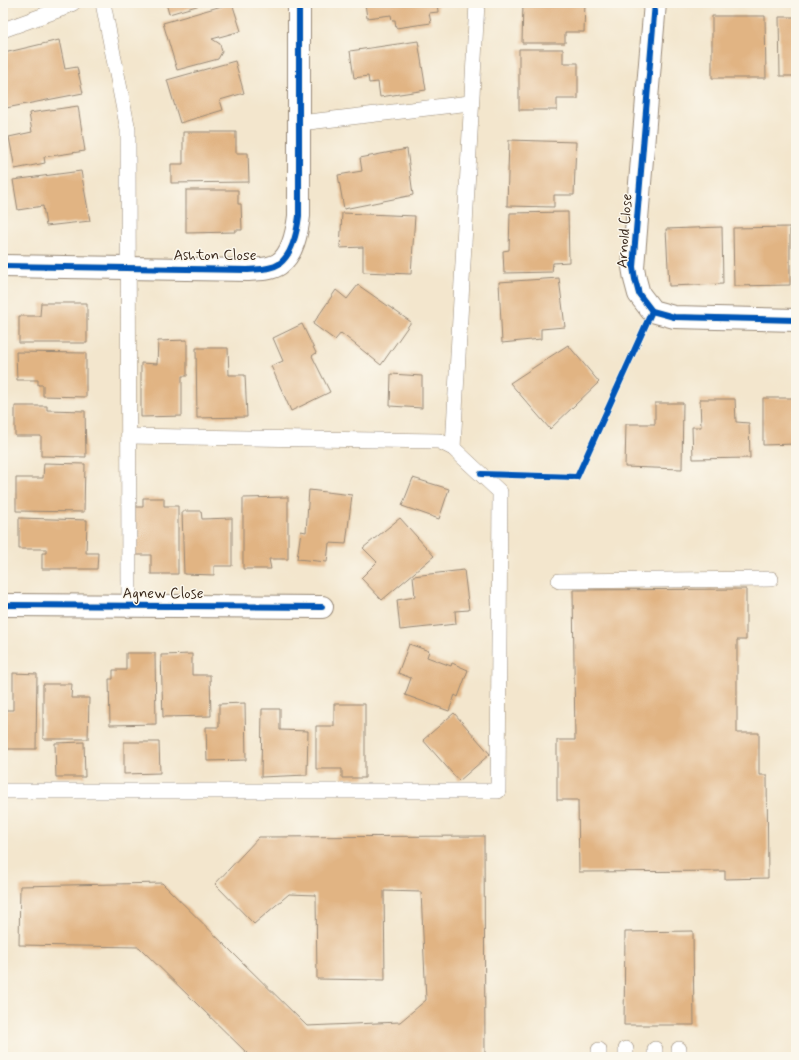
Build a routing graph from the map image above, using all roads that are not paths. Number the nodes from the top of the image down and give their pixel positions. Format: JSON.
{"nodes":[{"id":1,"x":73,"y":3,"type":"edge"},
{"id":2,"x":103,"y":3,"type":"edge"},
{"id":3,"x":299,"y":3,"type":"edge"},
{"id":4,"x":477,"y":3,"type":"edge"},
{"id":5,"x":655,"y":3,"type":"edge"},
{"id":6,"x":3,"y":30,"type":"edge"},
{"id":7,"x":470,"y":103,"type":"junction"},
{"id":8,"x":300,"y":123,"type":"junction"},
{"id":9,"x":3,"y":266,"type":"edge"},
{"id":10,"x":128,"y":268,"type":"junction"},
{"id":11,"x":796,"y":320,"type":"edge"},
{"id":12,"x":129,"y":436,"type":"junction"},
{"id":13,"x":453,"y":448,"type":"junction"},
{"id":14,"x":772,"y":579,"type":"dead end"},
{"id":15,"x":559,"y":581,"type":"dead end"},
{"id":16,"x":3,"y":605,"type":"edge"},
{"id":17,"x":129,"y":606,"type":"junction"},
{"id":18,"x":322,"y":607,"type":"dead end"},
{"id":19,"x":3,"y":791,"type":"edge"}],
"edges":[{"from":1,"to":6,"type":"lane"},
{"from":2,"to":10,"type":"lane"},
{"from":3,"to":8,"type":"street","name":"Ashton Close"},
{"from":4,"to":7,"type":"lane"},
{"from":5,"to":11,"type":"street","name":"Arnold Close"},
{"from":7,"to":8,"type":"lane"},
{"from":7,"to":13,"type":"lane"},
{"from":8,"to":10,"type":"street","name":"Ashton Close"},
{"from":9,"to":10,"type":"street","name":"Ashton Close"},
{"from":10,"to":12,"type":"lane"},
{"from":12,"to":13,"type":"lane"},
{"from":12,"to":17,"type":"lane"},
{"from":13,"to":19,"type":"lane"},
{"from":14,"to":15,"type":"lane"},
{"from":16,"to":17,"type":"street","name":"Agnew Close"},
{"from":17,"to":18,"type":"street","name":"Agnew Close"}]}
